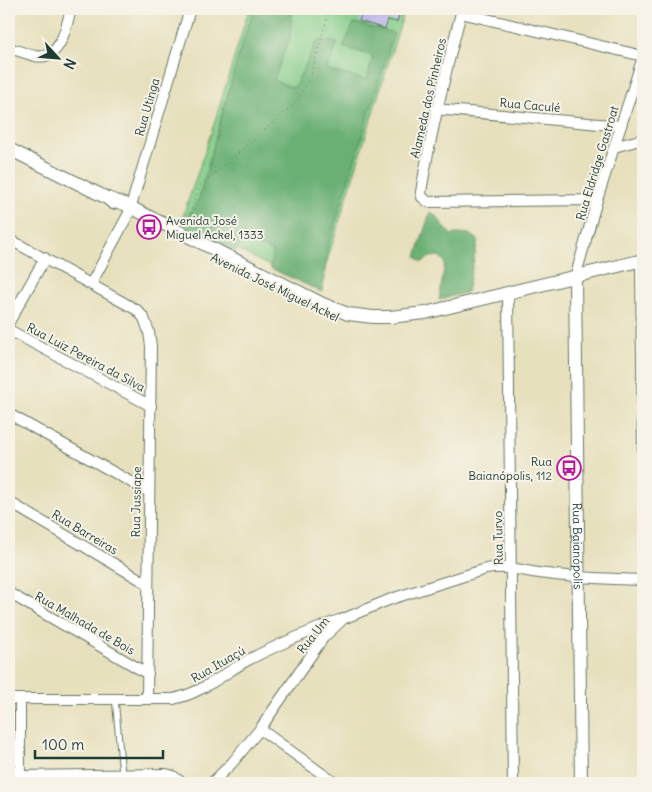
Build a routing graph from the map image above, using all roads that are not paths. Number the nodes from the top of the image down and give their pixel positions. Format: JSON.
{"nodes":[{"id":1,"x":71,"y":9,"type":"edge"},
{"id":2,"x":190,"y":9,"type":"edge"},
{"id":3,"x":461,"y":11,"type":"edge"},
{"id":4,"x":9,"y":48,"type":"edge"},
{"id":5,"x":643,"y":56,"type":"edge"},
{"id":6,"x":436,"y":109,"type":"junction"},
{"id":7,"x":621,"y":126,"type":"junction"},
{"id":8,"x":643,"y":139,"type":"edge"},
{"id":9,"x":614,"y":147,"type":"junction"},
{"id":10,"x":9,"y":149,"type":"edge"},
{"id":11,"x":597,"y":200,"type":"junction"},
{"id":12,"x":130,"y":210,"type":"junction"},
{"id":13,"x":9,"y":239,"type":"edge"},
{"id":14,"x":45,"y":258,"type":"junction"},
{"id":15,"x":642,"y":260,"type":"edge"},
{"id":16,"x":576,"y":278,"type":"junction"},
{"id":17,"x":91,"y":284,"type":"junction"},
{"id":18,"x":508,"y":293,"type":"junction"},
{"id":19,"x":425,"y":313,"type":"junction"},
{"id":20,"x":9,"y":322,"type":"edge"},
{"id":21,"x":9,"y":330,"type":"edge"},
{"id":22,"x":151,"y":406,"type":"junction"},
{"id":23,"x":9,"y":414,"type":"edge"},
{"id":24,"x":643,"y":458,"type":"edge"},
{"id":25,"x":149,"y":492,"type":"junction"},
{"id":26,"x":9,"y":502,"type":"edge"},
{"id":27,"x":511,"y":567,"type":"junction"},
{"id":28,"x":578,"y":578,"type":"junction"},
{"id":29,"x":643,"y":580,"type":"edge"},
{"id":30,"x":148,"y":584,"type":"junction"},
{"id":31,"x":9,"y":593,"type":"edge"},
{"id":32,"x":343,"y":619,"type":"junction"},
{"id":33,"x":310,"y":632,"type":"junction"},
{"id":34,"x":319,"y":645,"type":"junction"},
{"id":35,"x":148,"y":674,"type":"junction"},
{"id":36,"x":9,"y":698,"type":"edge"},
{"id":37,"x":20,"y":698,"type":"junction"},
{"id":38,"x":115,"y":698,"type":"junction"},
{"id":39,"x":148,"y":698,"type":"junction"},
{"id":40,"x":260,"y":729,"type":"junction"},
{"id":41,"x":9,"y":769,"type":"edge"},
{"id":42,"x":122,"y":779,"type":"edge"},
{"id":43,"x":20,"y":780,"type":"edge"},
{"id":44,"x":182,"y":783,"type":"edge"},
{"id":45,"x":212,"y":783,"type":"edge"},
{"id":46,"x":335,"y":783,"type":"edge"},
{"id":47,"x":513,"y":783,"type":"edge"},
{"id":48,"x":581,"y":783,"type":"edge"}],
"edges":[{"from":1,"to":4,"type":"street"},
{"from":2,"to":12,"type":"street","name":"Rua Utinga"},
{"from":3,"to":5,"type":"street"},
{"from":3,"to":6,"type":"street","name":"Alameda dos Pinheiros"},
{"from":5,"to":7,"type":"street","name":"Rua Eldridge Gastroat"},
{"from":6,"to":7,"type":"street","name":"Rua Caculé"},
{"from":6,"to":11,"type":"street","name":"Alameda dos Pinheiros"},
{"from":7,"to":9,"type":"street","name":"Rua Eldridge Gastroat"},
{"from":8,"to":9,"type":"street"},
{"from":9,"to":11,"type":"street","name":"Rua Eldridge Gastroat"},
{"from":10,"to":12,"type":"street","name":"Avenida José Miguel Ackel"},
{"from":11,"to":16,"type":"street","name":"Rua Eldridge Gastroat"},
{"from":12,"to":17,"type":"street","name":"Rua Utinga"},
{"from":12,"to":19,"type":"street","name":"Avenida José Miguel Ackel"},
{"from":12,"to":19,"type":"street","name":"Avenida José Miguel Ackel"},
{"from":13,"to":14,"type":"street"},
{"from":14,"to":17,"type":"street"},
{"from":14,"to":20,"type":"street"},
{"from":15,"to":16,"type":"street","name":"Avenida José Miguel Ackel"},
{"from":15,"to":24,"type":"street"},
{"from":16,"to":18,"type":"street","name":"Avenida José Miguel Ackel"},
{"from":16,"to":28,"type":"street","name":"Rua Baianópolis"},
{"from":17,"to":22,"type":"street","name":"Rua Jussiape"},
{"from":18,"to":19,"type":"street","name":"Avenida José Miguel Ackel"},
{"from":18,"to":27,"type":"street","name":"Rua Turvo"},
{"from":21,"to":22,"type":"street","name":"Rua Luiz Pereira da Silva"},
{"from":22,"to":25,"type":"street","name":"Rua Jussiape"},
{"from":23,"to":25,"type":"street"},
{"from":25,"to":30,"type":"street","name":"Rua Jussiape"},
{"from":26,"to":30,"type":"street","name":"Rua Barreiras"},
{"from":27,"to":28,"type":"street","name":"Rua Um"},
{"from":27,"to":32,"type":"street","name":"Rua Um"},
{"from":27,"to":47,"type":"street","name":"Rua Turvo"},
{"from":28,"to":29,"type":"street","name":"Rua Um"},
{"from":28,"to":48,"type":"street","name":"Rua Baianópolis"},
{"from":30,"to":35,"type":"street","name":"Rua Jussiape"},
{"from":31,"to":35,"type":"street","name":"Rua Malhada de Bois"},
{"from":32,"to":33,"type":"street","name":"Rua Ituaçú"},
{"from":32,"to":34,"type":"street","name":"Rua Um"},
{"from":33,"to":34,"type":"street"},
{"from":33,"to":39,"type":"street","name":"Rua Ituaçú"},
{"from":34,"to":40,"type":"street","name":"Rua Um"},
{"from":35,"to":39,"type":"street","name":"Rua Jussiape"},
{"from":36,"to":37,"type":"street","name":"Rua Ituaçú"},
{"from":37,"to":38,"type":"street","name":"Rua Ituaçú"},
{"from":37,"to":43,"type":"street"},
{"from":38,"to":39,"type":"street","name":"Rua Ituaçú"},
{"from":38,"to":42,"type":"lane"},
{"from":40,"to":45,"type":"street","name":"Rua Um"},
{"from":40,"to":46,"type":"street"},
{"from":41,"to":43,"type":"street"},
{"from":42,"to":43,"type":"street"},
{"from":42,"to":44,"type":"street"}]}
